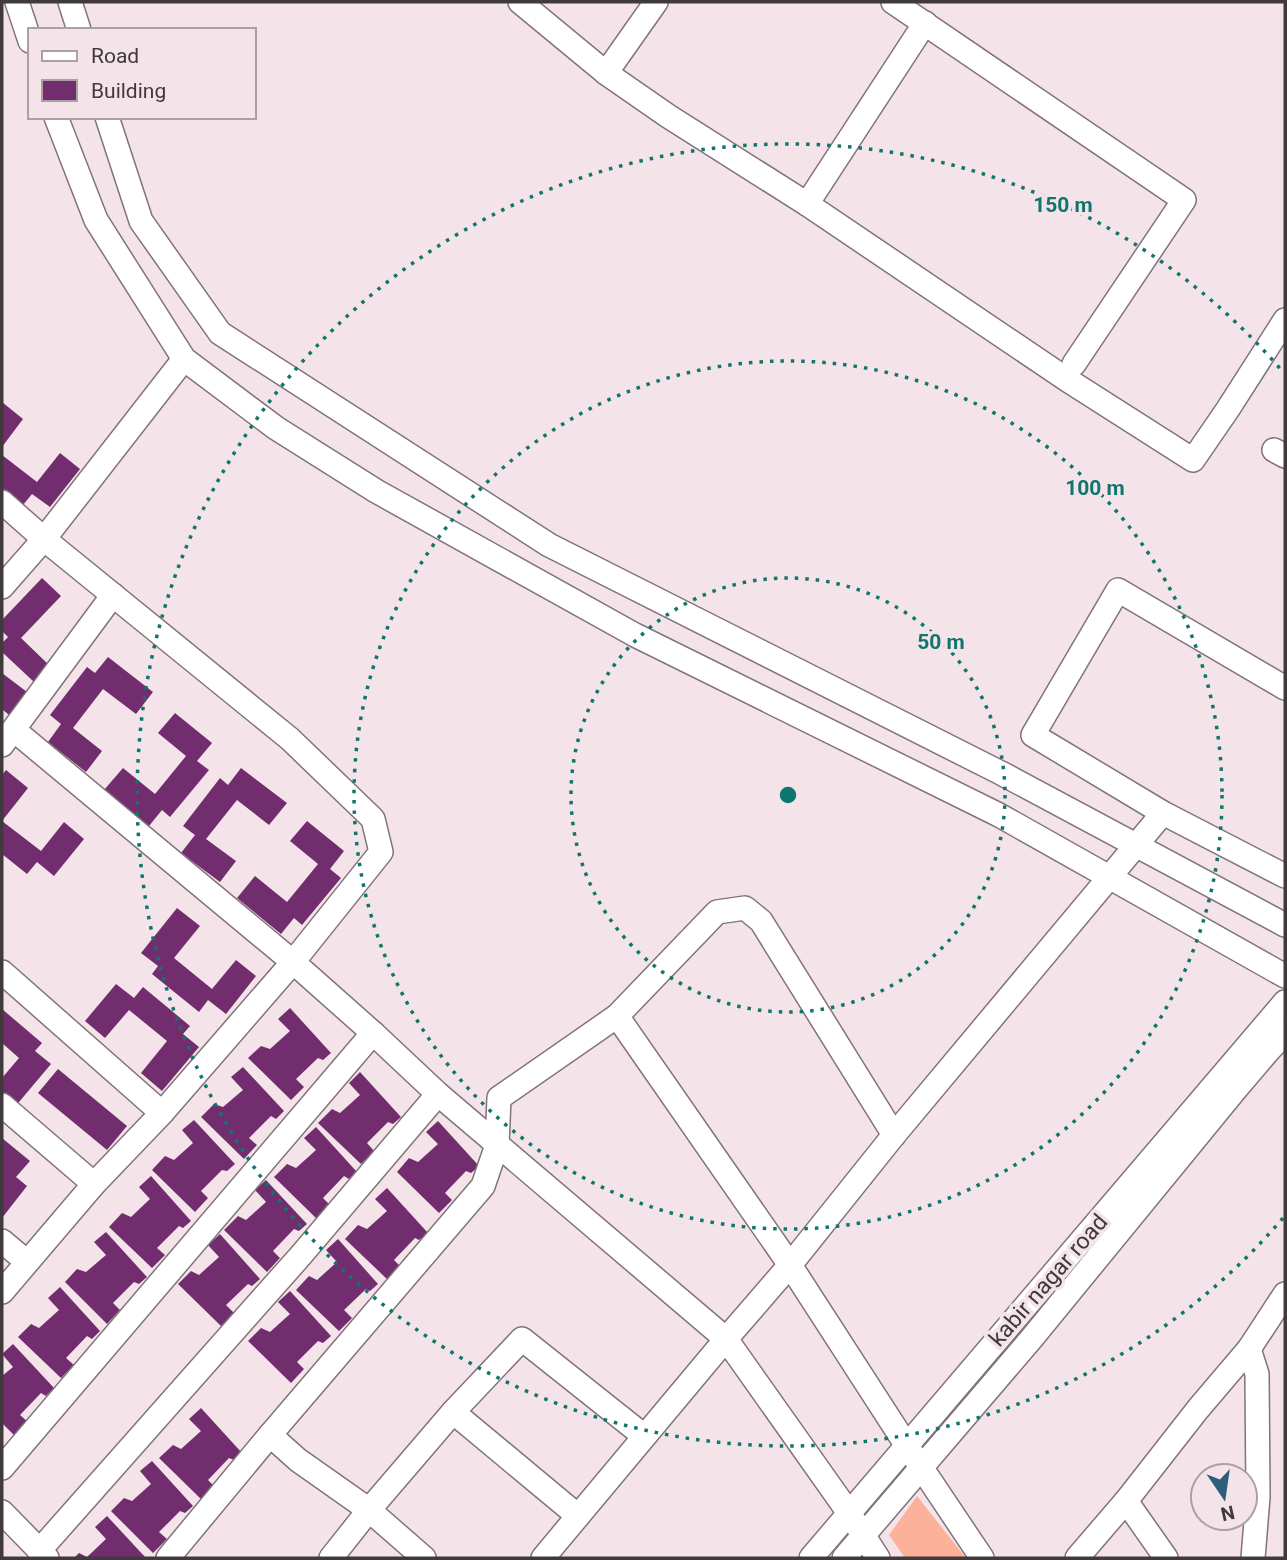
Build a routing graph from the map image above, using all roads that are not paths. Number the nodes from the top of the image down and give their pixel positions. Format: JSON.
{"nodes":[{"id":1,"x":17,"y":2,"type":"edge"},
{"id":2,"x":70,"y":2,"type":"edge"},
{"id":3,"x":520,"y":2,"type":"edge"},
{"id":4,"x":656,"y":2,"type":"edge"},
{"id":5,"x":893,"y":2,"type":"edge"},
{"id":6,"x":925,"y":23,"type":"junction"},
{"id":7,"x":78,"y":28,"type":"edge"},
{"id":8,"x":28,"y":35,"type":"edge"},
{"id":9,"x":606,"y":73,"type":"junction"},
{"id":10,"x":57,"y":119,"type":"edge"},
{"id":11,"x":108,"y":119,"type":"edge"},
{"id":12,"x":807,"y":204,"type":"junction"},
{"id":13,"x":1285,"y":320,"type":"edge"},
{"id":14,"x":184,"y":359,"type":"junction"},
{"id":15,"x":1074,"y":364,"type":"dead end"},
{"id":16,"x":2,"y":502,"type":"edge"},
{"id":17,"x":44,"y":539,"type":"junction"},
{"id":18,"x":2,"y":587,"type":"edge"},
{"id":19,"x":113,"y":595,"type":"junction"},
{"id":20,"x":1285,"y":687,"type":"edge"},
{"id":21,"x":8,"y":737,"type":"edge"},
{"id":22,"x":1164,"y":813,"type":"junction"},
{"id":23,"x":1137,"y":846,"type":"junction"},
{"id":24,"x":1285,"y":876,"type":"edge"},
{"id":25,"x":1110,"y":878,"type":"junction"},
{"id":26,"x":1285,"y":925,"type":"edge"},
{"id":27,"x":293,"y":962,"type":"junction"},
{"id":28,"x":2,"y":972,"type":"edge"},
{"id":29,"x":1285,"y":976,"type":"edge"},
{"id":30,"x":1285,"y":1002,"type":"edge"},
{"id":31,"x":617,"y":1016,"type":"junction"},
{"id":32,"x":373,"y":1033,"type":"junction"},
{"id":33,"x":1285,"y":1033,"type":"edge"},
{"id":34,"x":438,"y":1094,"type":"junction"},
{"id":35,"x":2,"y":1105,"type":"edge"},
{"id":36,"x":162,"y":1113,"type":"junction"},
{"id":37,"x":894,"y":1135,"type":"junction"},
{"id":38,"x":497,"y":1146,"type":"junction"},
{"id":39,"x":94,"y":1184,"type":"junction"},
{"id":40,"x":2,"y":1241,"type":"edge"},
{"id":41,"x":27,"y":1262,"type":"junction"},
{"id":42,"x":790,"y":1265,"type":"junction"},
{"id":43,"x":2,"y":1292,"type":"edge"},
{"id":44,"x":1285,"y":1294,"type":"edge"},
{"id":45,"x":726,"y":1339,"type":"junction"},
{"id":46,"x":1249,"y":1349,"type":"junction"},
{"id":47,"x":453,"y":1412,"type":"junction"},
{"id":48,"x":270,"y":1435,"type":"junction"},
{"id":49,"x":644,"y":1436,"type":"junction"},
{"id":50,"x":906,"y":1446,"type":"junction"},
{"id":51,"x":2,"y":1468,"type":"edge"},
{"id":52,"x":921,"y":1468,"type":"junction"},
{"id":53,"x":1126,"y":1501,"type":"junction"},
{"id":54,"x":369,"y":1510,"type":"junction"},
{"id":55,"x":2,"y":1512,"type":"edge"},
{"id":56,"x":849,"y":1513,"type":"junction"},
{"id":57,"x":578,"y":1516,"type":"junction"},
{"id":58,"x":863,"y":1536,"type":"junction"},
{"id":59,"x":43,"y":1555,"type":"edge"},
{"id":60,"x":169,"y":1558,"type":"edge"},
{"id":61,"x":331,"y":1558,"type":"edge"},
{"id":62,"x":424,"y":1558,"type":"edge"},
{"id":63,"x":543,"y":1558,"type":"edge"},
{"id":64,"x":811,"y":1558,"type":"edge"},
{"id":65,"x":844,"y":1558,"type":"edge"},
{"id":66,"x":878,"y":1558,"type":"edge"},
{"id":67,"x":982,"y":1558,"type":"edge"},
{"id":68,"x":1077,"y":1558,"type":"edge"},
{"id":69,"x":1166,"y":1558,"type":"edge"},
{"id":70,"x":1253,"y":1558,"type":"edge"}],
"edges":[{"from":1,"to":8,"type":"street"},
{"from":2,"to":7,"type":"street"},
{"from":3,"to":9,"type":"street"},
{"from":4,"to":9,"type":"street"},
{"from":5,"to":6,"type":"street"},
{"from":6,"to":12,"type":"street"},
{"from":6,"to":15,"type":"street"},
{"from":9,"to":12,"type":"street"},
{"from":10,"to":14,"type":"street"},
{"from":11,"to":23,"type":"street"},
{"from":12,"to":13,"type":"street"},
{"from":14,"to":17,"type":"street"},
{"from":14,"to":25,"type":"street"},
{"from":16,"to":17,"type":"street"},
{"from":17,"to":18,"type":"street"},
{"from":17,"to":19,"type":"street"},
{"from":19,"to":21,"type":"street"},
{"from":19,"to":27,"type":"street"},
{"from":20,"to":22,"type":"street"},
{"from":21,"to":27,"type":"street"},
{"from":22,"to":23,"type":"street"},
{"from":22,"to":24,"type":"street"},
{"from":23,"to":25,"type":"street"},
{"from":23,"to":26,"type":"street"},
{"from":25,"to":29,"type":"street"},
{"from":25,"to":37,"type":"street"},
{"from":27,"to":32,"type":"street"},
{"from":27,"to":36,"type":"street"},
{"from":28,"to":36,"type":"street"},
{"from":30,"to":50,"type":"street","name":"kabir nagar road"},
{"from":31,"to":37,"type":"street"},
{"from":31,"to":38,"type":"street"},
{"from":31,"to":42,"type":"street"},
{"from":32,"to":34,"type":"street"},
{"from":32,"to":51,"type":"street"},
{"from":33,"to":52,"type":"street"},
{"from":34,"to":38,"type":"street"},
{"from":34,"to":59,"type":"street"},
{"from":35,"to":39,"type":"street"},
{"from":36,"to":39,"type":"street"},
{"from":37,"to":42,"type":"street"},
{"from":38,"to":45,"type":"street"},
{"from":38,"to":48,"type":"street"},
{"from":39,"to":41,"type":"street"},
{"from":40,"to":41,"type":"street"},
{"from":41,"to":43,"type":"street"},
{"from":42,"to":45,"type":"street"},
{"from":42,"to":50,"type":"street"},
{"from":44,"to":46,"type":"street"},
{"from":45,"to":49,"type":"street"},
{"from":45,"to":56,"type":"street"},
{"from":46,"to":53,"type":"street"},
{"from":46,"to":70,"type":"street"},
{"from":47,"to":49,"type":"street"},
{"from":47,"to":54,"type":"street"},
{"from":47,"to":57,"type":"street"},
{"from":48,"to":54,"type":"street"},
{"from":48,"to":60,"type":"street"},
{"from":49,"to":57,"type":"street"},
{"from":50,"to":52,"type":"street"},
{"from":50,"to":56,"type":"street","name":"kabir nagar road"},
{"from":52,"to":58,"type":"street"},
{"from":52,"to":67,"type":"street"},
{"from":53,"to":68,"type":"street"},
{"from":53,"to":69,"type":"street"},
{"from":54,"to":61,"type":"street"},
{"from":54,"to":62,"type":"street"},
{"from":55,"to":59,"type":"street"},
{"from":56,"to":58,"type":"street"},
{"from":56,"to":64,"type":"street","name":"kabir nagar road"},
{"from":57,"to":63,"type":"street"},
{"from":58,"to":65,"type":"street"},
{"from":58,"to":66,"type":"street"}]}
